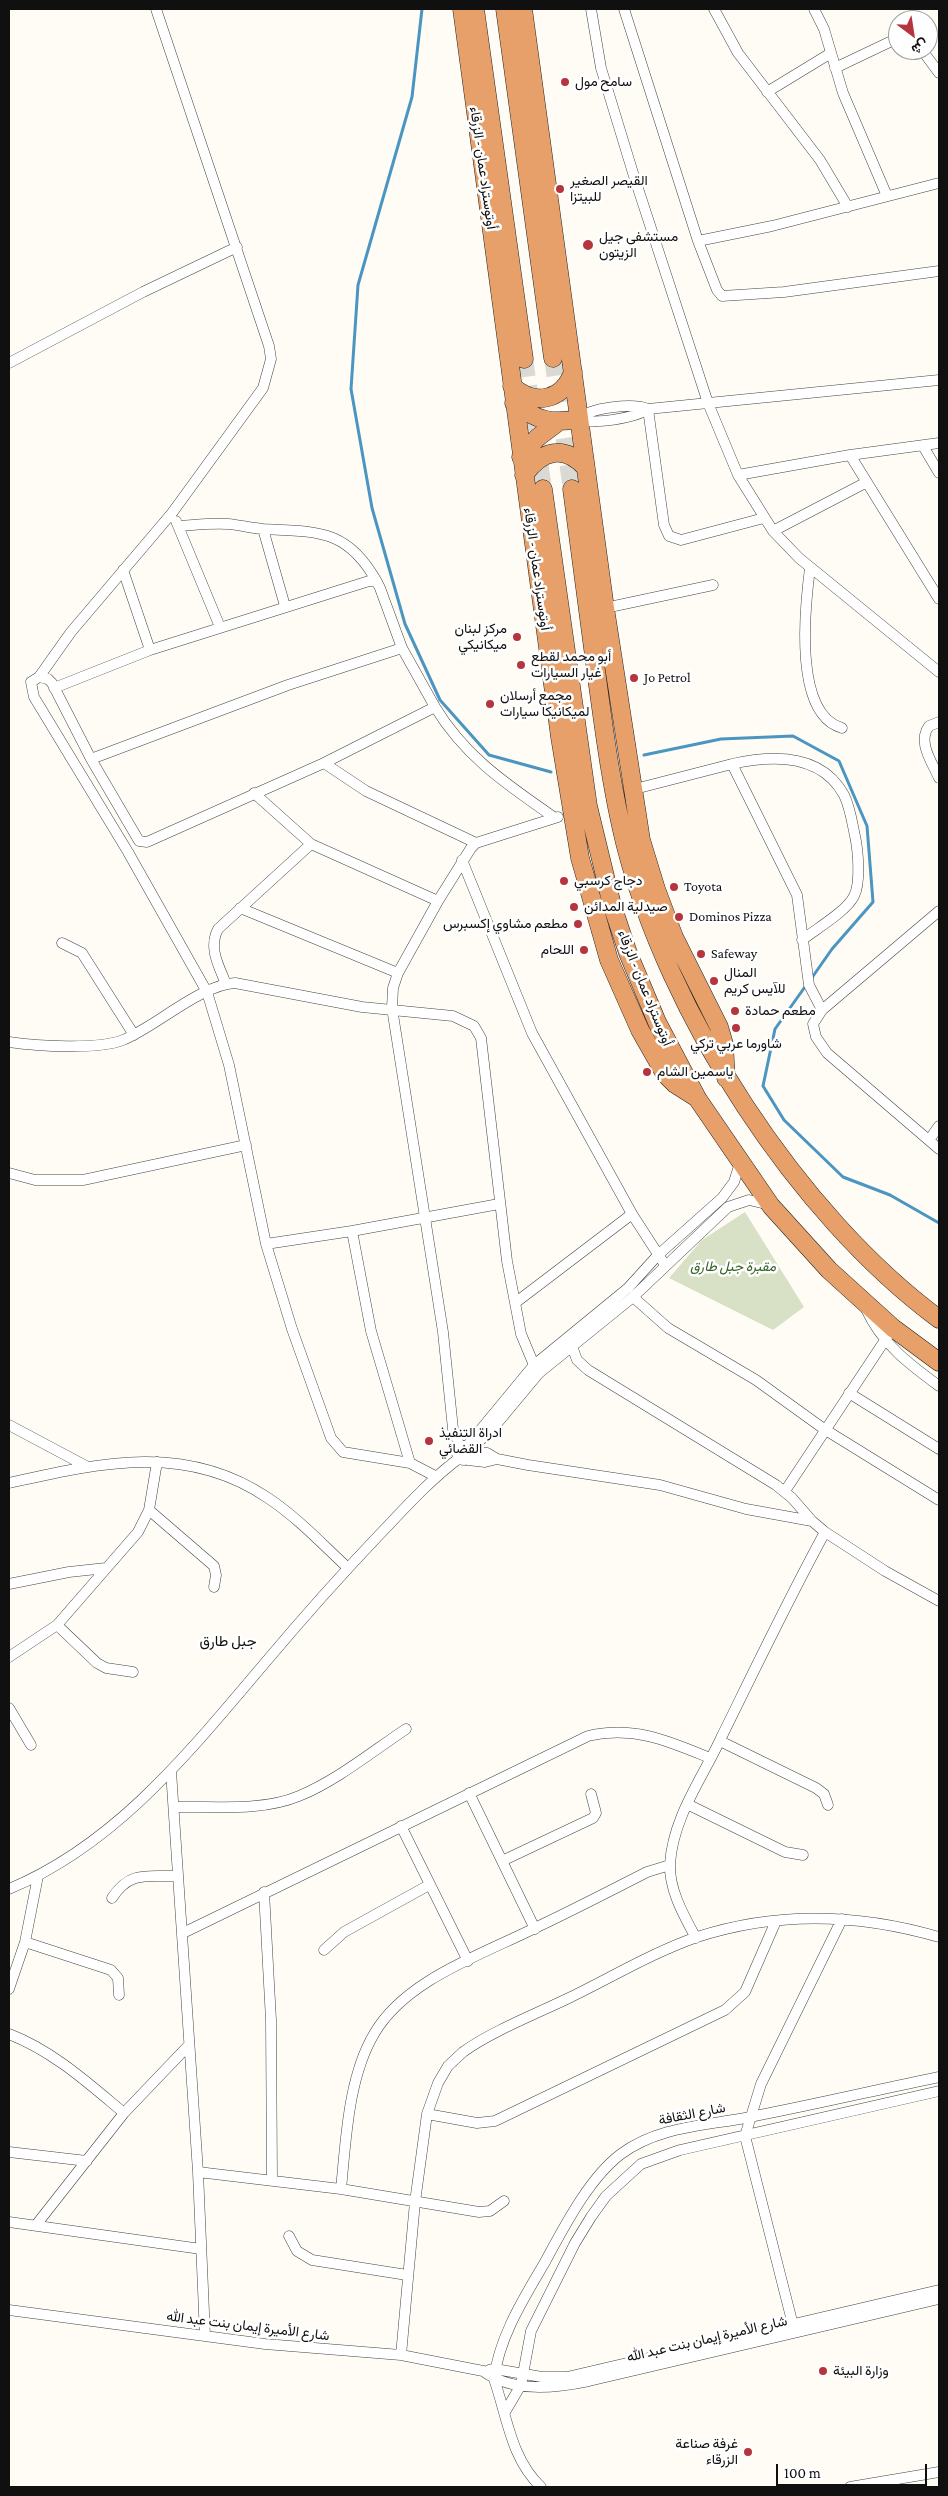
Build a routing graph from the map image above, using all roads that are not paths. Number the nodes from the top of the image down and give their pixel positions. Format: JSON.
{"nodes":[{"id":1,"x":156,"y":9,"type":"edge"},
{"id":2,"x":462,"y":9,"type":"edge"},
{"id":3,"x":475,"y":9,"type":"edge"},
{"id":4,"x":505,"y":9,"type":"edge"},
{"id":5,"x":522,"y":9,"type":"edge"},
{"id":6,"x":591,"y":9,"type":"edge"},
{"id":7,"x":624,"y":9,"type":"edge"},
{"id":8,"x":714,"y":9,"type":"edge"},
{"id":9,"x":814,"y":9,"type":"edge"},
{"id":10,"x":888,"y":43,"type":"edge"},
{"id":11,"x":831,"y":53,"type":"junction"},
{"id":12,"x":929,"y":60,"type":"edge"},
{"id":13,"x":835,"y":68,"type":"junction"},
{"id":14,"x":939,"y":73,"type":"edge"},
{"id":15,"x":767,"y":92,"type":"junction"},
{"id":16,"x":939,"y":183,"type":"edge"},
{"id":17,"x":887,"y":196,"type":"junction"},
{"id":18,"x":848,"y":207,"type":"junction"},
{"id":19,"x":698,"y":241,"type":"junction"},
{"id":20,"x":237,"y":247,"type":"junction"},
{"id":21,"x":939,"y":271,"type":"edge"},
{"id":22,"x":553,"y":358,"type":"tunnel mouth"},
{"id":23,"x":524,"y":359,"type":"tunnel mouth"},
{"id":24,"x":9,"y":363,"type":"edge"},
{"id":25,"x":573,"y":372,"type":"junction"},
{"id":26,"x":939,"y":380,"type":"edge"},
{"id":27,"x":513,"y":394,"type":"junction"},
{"id":28,"x":708,"y":403,"type":"junction"},
{"id":29,"x":648,"y":409,"type":"junction"},
{"id":30,"x":579,"y":419,"type":"junction"},
{"id":31,"x":557,"y":423,"type":"junction"},
{"id":32,"x":939,"y":443,"type":"edge"},
{"id":33,"x":923,"y":446,"type":"junction"},
{"id":34,"x":850,"y":455,"type":"junction"},
{"id":35,"x":521,"y":457,"type":"junction"},
{"id":36,"x":586,"y":468,"type":"junction"},
{"id":37,"x":939,"y":473,"type":"edge"},
{"id":38,"x":524,"y":475,"type":"junction"},
{"id":39,"x":738,"y":475,"type":"junction"},
{"id":40,"x":865,"y":483,"type":"junction"},
{"id":41,"x":543,"y":489,"type":"tunnel mouth"},
{"id":42,"x":572,"y":489,"type":"tunnel mouth"},
{"id":43,"x":172,"y":513,"type":"junction"},
{"id":44,"x":764,"y":518,"type":"junction"},
{"id":45,"x":178,"y":526,"type":"junction"},
{"id":46,"x":263,"y":529,"type":"junction"},
{"id":47,"x":773,"y":531,"type":"junction"},
{"id":48,"x":810,"y":568,"type":"junction"},
{"id":49,"x":123,"y":570,"type":"junction"},
{"id":50,"x":377,"y":582,"type":"junction"},
{"id":51,"x":713,"y":585,"type":"dead end"},
{"id":52,"x":939,"y":600,"type":"edge"},
{"id":53,"x":285,"y":606,"type":"junction"},
{"id":54,"x":605,"y":608,"type":"junction"},
{"id":55,"x":220,"y":627,"type":"junction"},
{"id":56,"x":402,"y":648,"type":"junction"},
{"id":57,"x":150,"y":650,"type":"junction"},
{"id":58,"x":939,"y":672,"type":"edge"},
{"id":59,"x":39,"y":677,"type":"junction"},
{"id":60,"x":54,"y":688,"type":"junction"},
{"id":61,"x":435,"y":707,"type":"junction"},
{"id":62,"x":939,"y":722,"type":"edge"},
{"id":63,"x":842,"y":728,"type":"dead end"},
{"id":64,"x":91,"y":759,"type":"junction"},
{"id":65,"x":324,"y":763,"type":"junction"},
{"id":66,"x":732,"y":764,"type":"junction"},
{"id":67,"x":939,"y":778,"type":"edge"},
{"id":68,"x":631,"y":790,"type":"junction"},
{"id":69,"x":254,"y":793,"type":"junction"},
{"id":70,"x":563,"y":815,"type":"junction"},
{"id":71,"x":476,"y":843,"type":"junction"},
{"id":72,"x":311,"y":844,"type":"junction"},
{"id":73,"x":462,"y":860,"type":"junction"},
{"id":74,"x":438,"y":900,"type":"junction"},
{"id":75,"x":240,"y":908,"type":"junction"},
{"id":76,"x":939,"y":912,"type":"edge"},
{"id":77,"x":666,"y":940,"type":"junction"},
{"id":78,"x":802,"y":940,"type":"junction"},
{"id":79,"x":62,"y":943,"type":"dead end"},
{"id":80,"x":628,"y":953,"type":"junction"},
{"id":81,"x":609,"y":960,"type":"junction"},
{"id":82,"x":398,"y":973,"type":"junction"},
{"id":83,"x":226,"y":984,"type":"junction"},
{"id":84,"x":207,"y":992,"type":"junction"},
{"id":85,"x":392,"y":1008,"type":"junction"},
{"id":86,"x":822,"y":1010,"type":"junction"},
{"id":87,"x":134,"y":1035,"type":"junction"},
{"id":88,"x":9,"y":1042,"type":"edge"},
{"id":89,"x":697,"y":1098,"type":"junction"},
{"id":90,"x":939,"y":1126,"type":"edge"},
{"id":91,"x":929,"y":1140,"type":"junction"},
{"id":92,"x":246,"y":1146,"type":"junction"},
{"id":93,"x":939,"y":1149,"type":"edge"},
{"id":94,"x":740,"y":1163,"type":"junction"},
{"id":95,"x":9,"y":1173,"type":"edge"},
{"id":96,"x":499,"y":1204,"type":"junction"},
{"id":97,"x":771,"y":1206,"type":"junction"},
{"id":98,"x":632,"y":1214,"type":"junction"},
{"id":99,"x":425,"y":1217,"type":"junction"},
{"id":100,"x":352,"y":1231,"type":"junction"},
{"id":101,"x":266,"y":1244,"type":"junction"},
{"id":102,"x":658,"y":1255,"type":"junction"},
{"id":103,"x":665,"y":1265,"type":"junction"},
{"id":104,"x":633,"y":1297,"type":"junction"},
{"id":105,"x":515,"y":1303,"type":"junction"},
{"id":106,"x":939,"y":1319,"type":"edge"},
{"id":107,"x":889,"y":1334,"type":"junction"},
{"id":108,"x":572,"y":1346,"type":"junction"},
{"id":109,"x":939,"y":1362,"type":"edge"},
{"id":110,"x":534,"y":1365,"type":"junction"},
{"id":111,"x":939,"y":1386,"type":"edge"},
{"id":112,"x":849,"y":1394,"type":"junction"},
{"id":113,"x":9,"y":1425,"type":"edge"},
{"id":114,"x":824,"y":1429,"type":"junction"},
{"id":115,"x":939,"y":1449,"type":"edge"},
{"id":116,"x":466,"y":1452,"type":"junction"},
{"id":117,"x":157,"y":1462,"type":"junction"},
{"id":118,"x":410,"y":1463,"type":"junction"},
{"id":119,"x":86,"y":1466,"type":"junction"},
{"id":120,"x":435,"y":1476,"type":"junction"},
{"id":121,"x":9,"y":1483,"type":"edge"},
{"id":122,"x":785,"y":1491,"type":"junction"},
{"id":123,"x":939,"y":1500,"type":"edge"},
{"id":124,"x":149,"y":1510,"type":"junction"},
{"id":125,"x":812,"y":1521,"type":"junction"},
{"id":126,"x":825,"y":1532,"type":"junction"},
{"id":127,"x":106,"y":1568,"type":"junction"},
{"id":128,"x":348,"y":1568,"type":"junction"},
{"id":129,"x":9,"y":1584,"type":"edge"},
{"id":130,"x":214,"y":1587,"type":"dead end"},
{"id":131,"x":939,"y":1601,"type":"edge"},
{"id":132,"x":56,"y":1625,"type":"junction"},
{"id":133,"x":9,"y":1657,"type":"edge"},
{"id":134,"x":133,"y":1672,"type":"dead end"},
{"id":135,"x":9,"y":1708,"type":"edge"},
{"id":136,"x":406,"y":1729,"type":"dead end"},
{"id":137,"x":720,"y":1741,"type":"junction"},
{"id":138,"x":31,"y":1746,"type":"dead end"},
{"id":139,"x":710,"y":1758,"type":"junction"},
{"id":140,"x":171,"y":1772,"type":"junction"},
{"id":141,"x":469,"y":1793,"type":"junction"},
{"id":142,"x":591,"y":1794,"type":"dead end"},
{"id":143,"x":687,"y":1804,"type":"junction"},
{"id":144,"x":828,"y":1805,"type":"dead end"},
{"id":145,"x":174,"y":1806,"type":"junction"},
{"id":146,"x":401,"y":1826,"type":"junction"},
{"id":147,"x":803,"y":1855,"type":"dead end"},
{"id":148,"x":502,"y":1861,"type":"junction"},
{"id":149,"x":670,"y":1866,"type":"junction"},
{"id":150,"x":38,"y":1876,"type":"junction"},
{"id":151,"x":178,"y":1876,"type":"junction"},
{"id":152,"x":429,"y":1885,"type":"junction"},
{"id":153,"x":9,"y":1888,"type":"edge"},
{"id":154,"x":264,"y":1892,"type":"junction"},
{"id":155,"x":112,"y":1898,"type":"dead end"},
{"id":156,"x":842,"y":1919,"type":"junction"},
{"id":157,"x":776,"y":1920,"type":"junction"},
{"id":158,"x":535,"y":1929,"type":"junction"},
{"id":159,"x":183,"y":1933,"type":"junction"},
{"id":160,"x":939,"y":1937,"type":"edge"},
{"id":161,"x":696,"y":1938,"type":"junction"},
{"id":162,"x":25,"y":1942,"type":"junction"},
{"id":163,"x":324,"y":1950,"type":"dead end"},
{"id":164,"x":468,"y":1961,"type":"junction"},
{"id":165,"x":9,"y":1989,"type":"edge"},
{"id":166,"x":119,"y":1994,"type":"dead end"},
{"id":167,"x":9,"y":2034,"type":"edge"},
{"id":168,"x":188,"y":2046,"type":"junction"},
{"id":169,"x":939,"y":2077,"type":"edge"},
{"id":170,"x":939,"y":2091,"type":"edge"},
{"id":171,"x":124,"y":2114,"type":"junction"},
{"id":172,"x":427,"y":2114,"type":"junction"},
{"id":173,"x":749,"y":2118,"type":"junction"},
{"id":174,"x":745,"y":2136,"type":"junction"},
{"id":175,"x":9,"y":2152,"type":"edge"},
{"id":176,"x":87,"y":2161,"type":"junction"},
{"id":177,"x":198,"y":2172,"type":"junction"},
{"id":178,"x":272,"y":2180,"type":"junction"},
{"id":179,"x":341,"y":2189,"type":"junction"},
{"id":180,"x":504,"y":2201,"type":"dead end"},
{"id":181,"x":415,"y":2202,"type":"junction"},
{"id":182,"x":9,"y":2222,"type":"edge"},
{"id":183,"x":36,"y":2225,"type":"junction"},
{"id":184,"x":289,"y":2236,"type":"dead end"},
{"id":185,"x":201,"y":2249,"type":"junction"},
{"id":186,"x":407,"y":2275,"type":"junction"},
{"id":187,"x":939,"y":2290,"type":"edge"},
{"id":188,"x":939,"y":2299,"type":"edge"},
{"id":189,"x":9,"y":2310,"type":"edge"},
{"id":190,"x":794,"y":2328,"type":"junction"},
{"id":191,"x":205,"y":2336,"type":"junction"},
{"id":192,"x":401,"y":2355,"type":"junction"},
{"id":193,"x":495,"y":2374,"type":"junction"},
{"id":194,"x":521,"y":2380,"type":"junction"},
{"id":195,"x":505,"y":2412,"type":"junction"},
{"id":196,"x":939,"y":2472,"type":"edge"},
{"id":197,"x":541,"y":2487,"type":"edge"},
{"id":198,"x":850,"y":2487,"type":"edge"}],
"edges":[{"from":1,"to":20,"type":"street"},
{"from":2,"to":27,"type":"highway","name":"أوتوستراد عمان - الزرقاء"},
{"from":3,"to":23,"type":"highway","name":"أوتوستراد عمان - الزرقاء"},
{"from":4,"to":22,"type":"highway"},
{"from":5,"to":25,"type":"highway"},
{"from":6,"to":28,"type":"street"},
{"from":7,"to":19,"type":"street"},
{"from":8,"to":15,"type":"street"},
{"from":9,"to":11,"type":"street"},
{"from":10,"to":13,"type":"street"},
{"from":11,"to":13,"type":"street"},
{"from":11,"to":15,"type":"street"},
{"from":12,"to":14,"type":"street"},
{"from":13,"to":17,"type":"street"},
{"from":15,"to":18,"type":"street"},
{"from":16,"to":17,"type":"street"},
{"from":17,"to":18,"type":"street"},
{"from":18,"to":19,"type":"street"},
{"from":19,"to":21,"type":"street"},
{"from":20,"to":24,"type":"street"},
{"from":20,"to":43,"type":"street"},
{"from":25,"to":27,"type":"highway"},
{"from":25,"to":30,"type":"highway"},
{"from":26,"to":28,"type":"street"},
{"from":27,"to":31,"type":"highway"},
{"from":27,"to":35,"type":"highway","name":"أوتوستراد عمان - الزرقاء"},
{"from":28,"to":29,"type":"street"},
{"from":28,"to":39,"type":"street"},
{"from":29,"to":30,"type":"street"},
{"from":29,"to":44,"type":"street"},
{"from":30,"to":31,"type":"highway"},
{"from":30,"to":36,"type":"highway"},
{"from":31,"to":35,"type":"highway"},
{"from":32,"to":33,"type":"street"},
{"from":33,"to":34,"type":"street"},
{"from":33,"to":37,"type":"street"},
{"from":34,"to":39,"type":"street"},
{"from":34,"to":40,"type":"street"},
{"from":35,"to":38,"type":"highway","name":"أوتوستراد عمان - الزرقاء"},
{"from":36,"to":38,"type":"highway"},
{"from":36,"to":54,"type":"highway"},
{"from":38,"to":70,"type":"highway","name":"أوتوستراد عمان - الزرقاء"},
{"from":39,"to":44,"type":"street"},
{"from":40,"to":47,"type":"street"},
{"from":40,"to":52,"type":"street"},
{"from":41,"to":80,"type":"highway","name":"أوتوستراد عمان - الزرقاء"},
{"from":42,"to":77,"type":"highway"},
{"from":43,"to":45,"type":"street"},
{"from":43,"to":49,"type":"street"},
{"from":44,"to":47,"type":"street"},
{"from":45,"to":46,"type":"street"},
{"from":45,"to":55,"type":"street"},
{"from":46,"to":50,"type":"street"},
{"from":46,"to":53,"type":"street"},
{"from":47,"to":48,"type":"street"},
{"from":48,"to":58,"type":"street"},
{"from":48,"to":63,"type":"street"},
{"from":49,"to":57,"type":"street"},
{"from":49,"to":59,"type":"street"},
{"from":50,"to":53,"type":"street"},
{"from":50,"to":56,"type":"street"},
{"from":51,"to":54,"type":"street"},
{"from":53,"to":55,"type":"street"},
{"from":54,"to":68,"type":"highway"},
{"from":55,"to":57,"type":"street"},
{"from":56,"to":61,"type":"street"},
{"from":56,"to":64,"type":"street"},
{"from":57,"to":60,"type":"street"},
{"from":59,"to":60,"type":"street"},
{"from":59,"to":84,"type":"street"},
{"from":60,"to":64,"type":"street"},
{"from":61,"to":65,"type":"street"},
{"from":61,"to":70,"type":"street"},
{"from":62,"to":67,"type":"street"},
{"from":64,"to":69,"type":"street"},
{"from":65,"to":69,"type":"street"},
{"from":65,"to":71,"type":"street"},
{"from":66,"to":68,"type":"street"},
{"from":66,"to":78,"type":"street"},
{"from":66,"to":78,"type":"street"},
{"from":68,"to":77,"type":"highway"},
{"from":69,"to":72,"type":"street"},
{"from":70,"to":71,"type":"street"},
{"from":70,"to":81,"type":"highway","name":"أوتوستراد عمان - الزرقاء"},
{"from":71,"to":73,"type":"street"},
{"from":72,"to":74,"type":"street"},
{"from":72,"to":75,"type":"street"},
{"from":73,"to":74,"type":"street"},
{"from":73,"to":98,"type":"street"},
{"from":74,"to":82,"type":"street"},
{"from":75,"to":82,"type":"street"},
{"from":75,"to":83,"type":"street"},
{"from":76,"to":86,"type":"street"},
{"from":77,"to":106,"type":"highway"},
{"from":78,"to":86,"type":"street"},
{"from":79,"to":87,"type":"street"},
{"from":80,"to":81,"type":"highway"},
{"from":80,"to":89,"type":"highway","name":"أوتوستراد عمان - الزرقاء"},
{"from":81,"to":89,"type":"highway","name":"أوتوستراد عمان - الزرقاء"},
{"from":82,"to":85,"type":"street"},
{"from":83,"to":84,"type":"street"},
{"from":83,"to":85,"type":"street"},
{"from":84,"to":87,"type":"street"},
{"from":84,"to":92,"type":"street"},
{"from":85,"to":96,"type":"street"},
{"from":85,"to":99,"type":"street"},
{"from":86,"to":91,"type":"street"},
{"from":87,"to":88,"type":"street"},
{"from":89,"to":94,"type":"highway","name":"أوتوستراد عمان - الزرقاء"},
{"from":90,"to":91,"type":"street"},
{"from":91,"to":93,"type":"street"},
{"from":92,"to":95,"type":"street"},
{"from":92,"to":101,"type":"street"},
{"from":94,"to":97,"type":"highway","name":"أوتوستراد عمان - الزرقاء"},
{"from":94,"to":102,"type":"street"},
{"from":96,"to":99,"type":"street"},
{"from":96,"to":105,"type":"street"},
{"from":97,"to":103,"type":"street"},
{"from":97,"to":107,"type":"highway","name":"أوتوستراد عمان - الزرقاء"},
{"from":98,"to":102,"type":"street"},
{"from":98,"to":105,"type":"street"},
{"from":99,"to":100,"type":"street"},
{"from":99,"to":116,"type":"street"},
{"from":100,"to":101,"type":"street"},
{"from":100,"to":118,"type":"street"},
{"from":101,"to":118,"type":"street"},
{"from":102,"to":103,"type":"street"},
{"from":102,"to":110,"type":"street"},
{"from":103,"to":104,"type":"street"},
{"from":104,"to":108,"type":"street"},
{"from":104,"to":114,"type":"street"},
{"from":105,"to":110,"type":"street"},
{"from":107,"to":109,"type":"highway","name":"أوتوستراد عمان - الزرقاء"},
{"from":107,"to":111,"type":"street"},
{"from":107,"to":112,"type":"street"},
{"from":108,"to":116,"type":"street"},
{"from":108,"to":122,"type":"street"},
{"from":110,"to":116,"type":"street"},
{"from":112,"to":114,"type":"street"},
{"from":112,"to":115,"type":"street"},
{"from":113,"to":119,"type":"street"},
{"from":114,"to":122,"type":"street"},
{"from":114,"to":123,"type":"street"},
{"from":116,"to":120,"type":"street"},
{"from":116,"to":125,"type":"street"},
{"from":117,"to":119,"type":"street"},
{"from":117,"to":124,"type":"street"},
{"from":117,"to":128,"type":"street"},
{"from":118,"to":120,"type":"street"},
{"from":119,"to":121,"type":"street"},
{"from":120,"to":128,"type":"street"},
{"from":122,"to":125,"type":"street"},
{"from":124,"to":127,"type":"street"},
{"from":124,"to":130,"type":"street"},
{"from":125,"to":126,"type":"street"},
{"from":126,"to":131,"type":"street"},
{"from":126,"to":137,"type":"street"},
{"from":127,"to":129,"type":"street"},
{"from":127,"to":132,"type":"street"},
{"from":128,"to":140,"type":"street"},
{"from":132,"to":133,"type":"street"},
{"from":132,"to":134,"type":"street"},
{"from":135,"to":138,"type":"street"},
{"from":136,"to":145,"type":"street"},
{"from":137,"to":139,"type":"street"},
{"from":137,"to":144,"type":"street"},
{"from":139,"to":141,"type":"street"},
{"from":139,"to":143,"type":"street"},
{"from":140,"to":145,"type":"street"},
{"from":140,"to":150,"type":"street"},
{"from":141,"to":146,"type":"street"},
{"from":141,"to":148,"type":"street"},
{"from":142,"to":148,"type":"street"},
{"from":143,"to":147,"type":"street"},
{"from":143,"to":149,"type":"street"},
{"from":145,"to":151,"type":"street"},
{"from":146,"to":152,"type":"street"},
{"from":146,"to":154,"type":"street"},
{"from":148,"to":158,"type":"street"},
{"from":149,"to":158,"type":"street"},
{"from":149,"to":161,"type":"street"},
{"from":150,"to":153,"type":"street"},
{"from":150,"to":162,"type":"street"},
{"from":151,"to":155,"type":"street"},
{"from":151,"to":159,"type":"street"},
{"from":152,"to":163,"type":"street"},
{"from":152,"to":164,"type":"street"},
{"from":154,"to":159,"type":"street"},
{"from":154,"to":178,"type":"street"},
{"from":156,"to":157,"type":"street"},
{"from":156,"to":160,"type":"street"},
{"from":156,"to":173,"type":"street"},
{"from":157,"to":161,"type":"street"},
{"from":157,"to":172,"type":"street"},
{"from":158,"to":164,"type":"street"},
{"from":159,"to":168,"type":"street"},
{"from":161,"to":172,"type":"street"},
{"from":162,"to":165,"type":"street"},
{"from":162,"to":166,"type":"street"},
{"from":164,"to":179,"type":"street"},
{"from":167,"to":171,"type":"street"},
{"from":168,"to":171,"type":"street"},
{"from":168,"to":177,"type":"street"},
{"from":169,"to":173,"type":"street","name":"شارع الثقافة"},
{"from":170,"to":174,"type":"street"},
{"from":171,"to":176,"type":"street"},
{"from":172,"to":181,"type":"street"},
{"from":173,"to":174,"type":"street"},
{"from":173,"to":193,"type":"street","name":"شارع الثقافة"},
{"from":174,"to":190,"type":"street"},
{"from":174,"to":194,"type":"street"},
{"from":175,"to":176,"type":"street"},
{"from":176,"to":183,"type":"street"},
{"from":177,"to":178,"type":"street"},
{"from":177,"to":185,"type":"street"},
{"from":178,"to":179,"type":"street"},
{"from":179,"to":181,"type":"street"},
{"from":180,"to":181,"type":"street"},
{"from":181,"to":186,"type":"street"},
{"from":182,"to":183,"type":"street"},
{"from":183,"to":185,"type":"street"},
{"from":184,"to":186,"type":"street"},
{"from":185,"to":191,"type":"street"},
{"from":186,"to":192,"type":"street"},
{"from":187,"to":190,"type":"street","name":"شارع الأميرة إيمان بنت عبد الله"},
{"from":188,"to":190,"type":"street","name":"شارع الأميرة إيمان بنت عبد الله"},
{"from":189,"to":191,"type":"street","name":"شارع الأميرة إيمان بنت عبد الله"},
{"from":190,"to":194,"type":"street","name":"شارع الأميرة إيمان بنت عبد الله"},
{"from":191,"to":192,"type":"street","name":"شارع الأميرة إيمان بنت عبد الله"},
{"from":192,"to":193,"type":"street","name":"شارع الأميرة إيمان بنت عبد الله"},
{"from":193,"to":194,"type":"street","name":"شارع الأميرة إيمان بنت عبد الله"},
{"from":193,"to":195,"type":"street"},
{"from":194,"to":195,"type":"street"},
{"from":195,"to":197,"type":"street"},
{"from":196,"to":198,"type":"street"}]}
